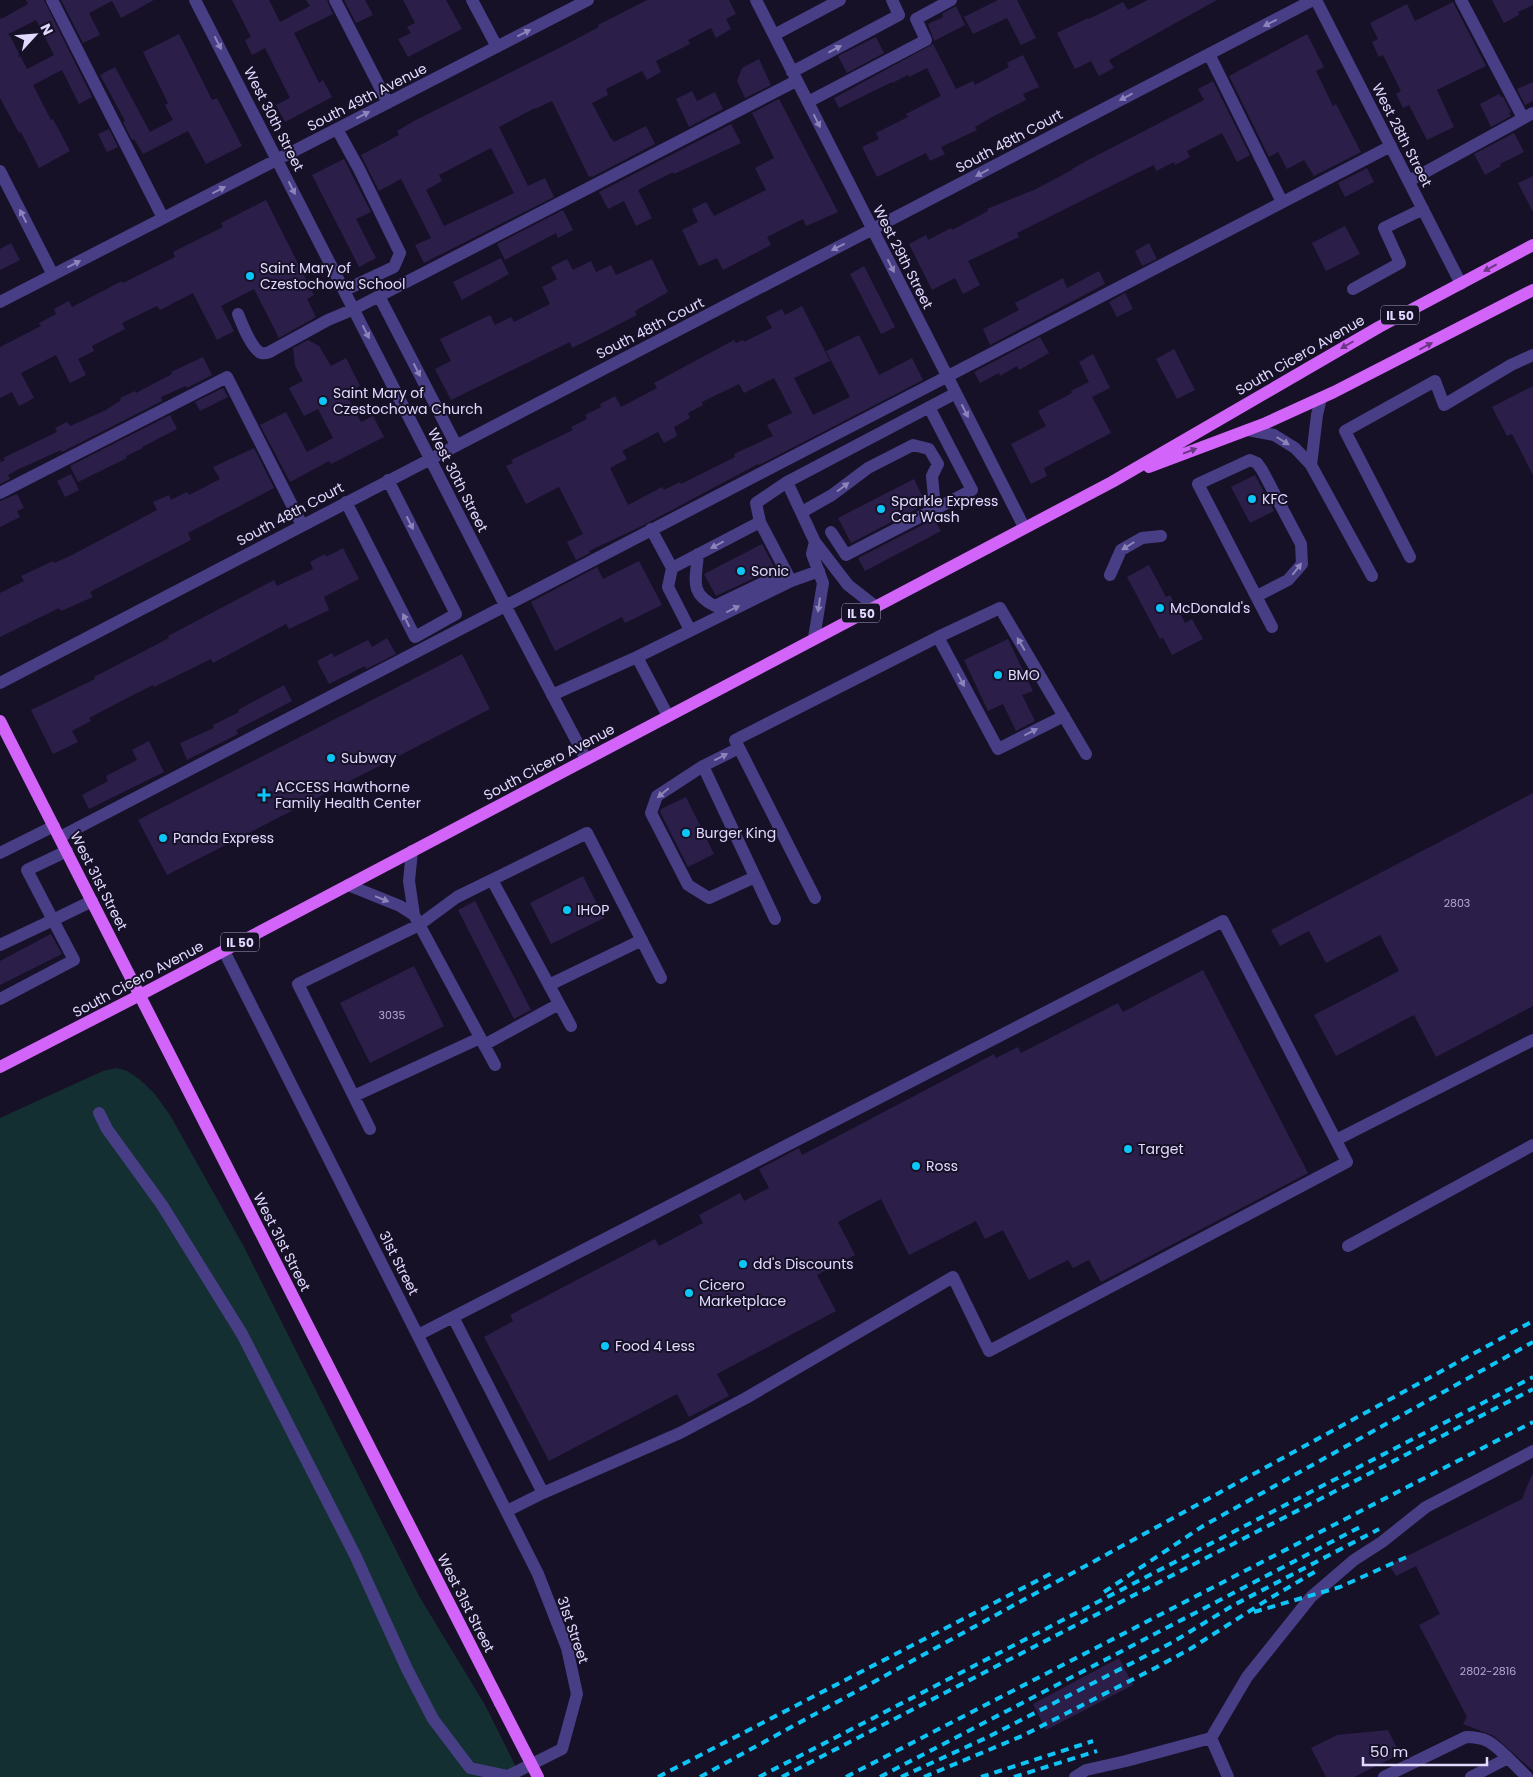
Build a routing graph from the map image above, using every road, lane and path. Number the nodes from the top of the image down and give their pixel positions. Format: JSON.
{"nodes":[{"id":1,"x":52,"y":0,"type":"edge"},
{"id":2,"x":196,"y":0,"type":"edge"},
{"id":3,"x":336,"y":0,"type":"edge"},
{"id":4,"x":472,"y":0,"type":"edge"},
{"id":5,"x":588,"y":0,"type":"edge"},
{"id":6,"x":756,"y":0,"type":"edge"},
{"id":7,"x":840,"y":0,"type":"edge"},
{"id":8,"x":892,"y":0,"type":"edge"},
{"id":9,"x":951,"y":0,"type":"edge"},
{"id":10,"x":1315,"y":0,"type":"edge"},
{"id":11,"x":1461,"y":0,"type":"edge"},
{"id":12,"x":774,"y":35,"type":"junction"},
{"id":13,"x":496,"y":47,"type":"junction"},
{"id":14,"x":1209,"y":54,"type":"junction"},
{"id":15,"x":794,"y":76,"type":"junction"},
{"id":16,"x":808,"y":102,"type":"junction"},
{"id":17,"x":388,"y":103,"type":"junction"},
{"id":18,"x":1528,"y":116,"type":"edge"},
{"id":19,"x":337,"y":129,"type":"junction"},
{"id":20,"x":1391,"y":146,"type":"junction"},
{"id":21,"x":278,"y":160,"type":"junction"},
{"id":22,"x":0,"y":171,"type":"edge"},
{"id":23,"x":1409,"y":181,"type":"junction"},
{"id":24,"x":1282,"y":202,"type":"junction"},
{"id":25,"x":1423,"y":209,"type":"junction"},
{"id":26,"x":163,"y":218,"type":"junction"},
{"id":27,"x":872,"y":230,"type":"junction"},
{"id":28,"x":1533,"y":245,"type":"edge"},
{"id":29,"x":53,"y":275,"type":"junction"},
{"id":30,"x":1461,"y":284,"type":"junction"},
{"id":31,"x":1353,"y":289,"type":"dead end"},
{"id":32,"x":345,"y":290,"type":"junction"},
{"id":33,"x":1533,"y":290,"type":"edge"},
{"id":34,"x":379,"y":296,"type":"junction"},
{"id":35,"x":0,"y":302,"type":"edge"},
{"id":36,"x":354,"y":308,"type":"junction"},
{"id":37,"x":238,"y":314,"type":"dead end"},
{"id":38,"x":1533,"y":354,"type":"edge"},
{"id":39,"x":947,"y":376,"type":"junction"},
{"id":40,"x":956,"y":393,"type":"junction"},
{"id":41,"x":1321,"y":398,"type":"junction"},
{"id":42,"x":929,"y":407,"type":"junction"},
{"id":43,"x":1248,"y":430,"type":"junction"},
{"id":44,"x":456,"y":445,"type":"junction"},
{"id":45,"x":430,"y":458,"type":"junction"},
{"id":46,"x":1311,"y":465,"type":"junction"},
{"id":47,"x":388,"y":480,"type":"junction"},
{"id":48,"x":788,"y":482,"type":"junction"},
{"id":49,"x":1112,"y":482,"type":"junction"},
{"id":50,"x":0,"y":493,"type":"edge"},
{"id":51,"x":346,"y":502,"type":"junction"},
{"id":52,"x":936,"y":508,"type":"junction"},
{"id":53,"x":802,"y":512,"type":"junction"},
{"id":54,"x":760,"y":522,"type":"junction"},
{"id":55,"x":302,"y":525,"type":"junction"},
{"id":56,"x":1024,"y":527,"type":"junction"},
{"id":57,"x":651,"y":529,"type":"junction"},
{"id":58,"x":831,"y":532,"type":"dead end"},
{"id":59,"x":1162,"y":536,"type":"dead end"},
{"id":60,"x":815,"y":542,"type":"junction"},
{"id":61,"x":698,"y":554,"type":"junction"},
{"id":62,"x":1410,"y":557,"type":"dead end"},
{"id":63,"x":672,"y":568,"type":"junction"},
{"id":64,"x":819,"y":571,"type":"junction"},
{"id":65,"x":1110,"y":575,"type":"dead end"},
{"id":66,"x":1372,"y":576,"type":"dead end"},
{"id":67,"x":791,"y":581,"type":"junction"},
{"id":68,"x":1258,"y":596,"type":"junction"},
{"id":69,"x":505,"y":605,"type":"junction"},
{"id":70,"x":875,"y":606,"type":"junction"},
{"id":71,"x":440,"y":624,"type":"junction"},
{"id":72,"x":1272,"y":627,"type":"dead end"},
{"id":73,"x":690,"y":630,"type":"junction"},
{"id":74,"x":447,"y":636,"type":"junction"},
{"id":75,"x":938,"y":637,"type":"junction"},
{"id":76,"x":814,"y":638,"type":"junction"},
{"id":77,"x":637,"y":657,"type":"junction"},
{"id":78,"x":0,"y":683,"type":"edge"},
{"id":79,"x":552,"y":695,"type":"junction"},
{"id":80,"x":668,"y":716,"type":"junction"},
{"id":81,"x":1064,"y":716,"type":"junction"},
{"id":82,"x":0,"y":721,"type":"edge"},
{"id":83,"x":739,"y":748,"type":"junction"},
{"id":84,"x":1086,"y":754,"type":"dead end"},
{"id":85,"x":586,"y":759,"type":"junction"},
{"id":86,"x":702,"y":766,"type":"junction"},
{"id":87,"x":57,"y":832,"type":"junction"},
{"id":88,"x":67,"y":851,"type":"junction"},
{"id":89,"x":412,"y":851,"type":"junction"},
{"id":90,"x":0,"y":853,"type":"edge"},
{"id":91,"x":755,"y":877,"type":"junction"},
{"id":92,"x":492,"y":880,"type":"junction"},
{"id":93,"x":348,"y":885,"type":"junction"},
{"id":94,"x":815,"y":898,"type":"dead end"},
{"id":95,"x":92,"y":901,"type":"junction"},
{"id":96,"x":775,"y":919,"type":"dead end"},
{"id":97,"x":53,"y":920,"type":"junction"},
{"id":98,"x":417,"y":920,"type":"junction"},
{"id":99,"x":642,"y":940,"type":"junction"},
{"id":100,"x":0,"y":945,"type":"edge"},
{"id":101,"x":224,"y":951,"type":"junction"},
{"id":102,"x":661,"y":978,"type":"dead end"},
{"id":103,"x":549,"y":985,"type":"junction"},
{"id":104,"x":140,"y":995,"type":"junction"},
{"id":105,"x":0,"y":998,"type":"edge"},
{"id":106,"x":560,"y":1004,"type":"junction"},
{"id":107,"x":571,"y":1026,"type":"dead end"},
{"id":108,"x":1533,"y":1040,"type":"edge"},
{"id":109,"x":482,"y":1041,"type":"junction"},
{"id":110,"x":495,"y":1065,"type":"dead end"},
{"id":111,"x":0,"y":1067,"type":"edge"},
{"id":112,"x":354,"y":1096,"type":"junction"},
{"id":113,"x":99,"y":1113,"type":"dead end"},
{"id":114,"x":370,"y":1129,"type":"dead end"},
{"id":115,"x":1336,"y":1140,"type":"junction"},
{"id":116,"x":1533,"y":1145,"type":"edge"},
{"id":117,"x":1348,"y":1246,"type":"dead end"},
{"id":118,"x":453,"y":1317,"type":"junction"},
{"id":119,"x":418,"y":1335,"type":"junction"},
{"id":120,"x":1533,"y":1451,"type":"edge"},
{"id":121,"x":543,"y":1492,"type":"junction"},
{"id":122,"x":507,"y":1511,"type":"junction"},
{"id":123,"x":1211,"y":1738,"type":"junction"},
{"id":124,"x":1508,"y":1758,"type":"junction"},
{"id":125,"x":538,"y":1777,"type":"edge"},
{"id":126,"x":1076,"y":1777,"type":"edge"},
{"id":127,"x":1228,"y":1777,"type":"edge"},
{"id":128,"x":1384,"y":1777,"type":"edge"},
{"id":129,"x":1471,"y":1777,"type":"edge"},
{"id":130,"x":1527,"y":1777,"type":"edge"}],
"edges":[{"from":1,"to":26,"type":"street"},
{"from":2,"to":21,"type":"street","name":"West 30th Street","one_way":true},
{"from":3,"to":17,"type":"street"},
{"from":4,"to":13,"type":"street"},
{"from":13,"to":5,"type":"street","name":"South 49th Avenue","one_way":true},
{"from":6,"to":12,"type":"street","name":"West 29th Street"},
{"from":7,"to":12,"type":"street"},
{"from":15,"to":8,"type":"street","one_way":true},
{"from":9,"to":16,"type":"street"},
{"from":10,"to":14,"type":"street","name":"South 48th Court","one_way":true},
{"from":10,"to":20,"type":"street","name":"West 28th Street"},
{"from":11,"to":18,"type":"street"},
{"from":12,"to":15,"type":"street","name":"West 29th Street"},
{"from":13,"to":17,"type":"street","name":"South 49th Avenue"},
{"from":14,"to":24,"type":"street"},
{"from":14,"to":27,"type":"street","name":"South 48th Court","one_way":true},
{"from":15,"to":16,"type":"street","name":"West 29th Street"},
{"from":15,"to":34,"type":"street"},
{"from":16,"to":27,"type":"street","name":"West 29th Street","one_way":true},
{"from":19,"to":17,"type":"street","name":"South 49th Avenue","one_way":true},
{"from":18,"to":23,"type":"street"},
{"from":19,"to":21,"type":"street","name":"South 49th Avenue"},
{"from":19,"to":32,"type":"street"},
{"from":20,"to":23,"type":"street","name":"West 28th Street"},
{"from":20,"to":24,"type":"street"},
{"from":26,"to":21,"type":"street","name":"South 49th Avenue","one_way":true},
{"from":21,"to":32,"type":"street","name":"West 30th Street","one_way":true},
{"from":29,"to":22,"type":"street","one_way":true},
{"from":23,"to":25,"type":"street","name":"West 28th Street"},
{"from":24,"to":39,"type":"street"},
{"from":25,"to":30,"type":"street","name":"West 28th Street"},
{"from":25,"to":31,"type":"street"},
{"from":29,"to":26,"type":"street","name":"South 49th Avenue","one_way":true},
{"from":27,"to":39,"type":"street","name":"West 29th Street","one_way":true},
{"from":27,"to":44,"type":"street","name":"South 48th Court","one_way":true},
{"from":28,"to":30,"type":"main road","name":"South Cicero Avenue","number":"IL 50","one_way":true},
{"from":29,"to":35,"type":"street","name":"South 49th Avenue"},
{"from":30,"to":49,"type":"main road","name":"South Cicero Avenue","number":"IL 50","one_way":true},
{"from":32,"to":36,"type":"street","name":"West 30th Street"},
{"from":41,"to":33,"type":"main road","name":"South Cicero Avenue","number":"IL 50","one_way":true},
{"from":34,"to":36,"type":"street"},
{"from":34,"to":44,"type":"street","one_way":true},
{"from":36,"to":37,"type":"street"},
{"from":36,"to":45,"type":"street","name":"West 30th Street","one_way":true},
{"from":38,"to":62,"type":"street"},
{"from":39,"to":40,"type":"street","name":"West 29th Street"},
{"from":39,"to":57,"type":"street"},
{"from":40,"to":42,"type":"street"},
{"from":40,"to":56,"type":"street","name":"West 29th Street","one_way":true},
{"from":41,"to":43,"type":"main road","name":"South Cicero Avenue","number":"IL 50"},
{"from":41,"to":46,"type":"street"},
{"from":42,"to":48,"type":"street"},
{"from":42,"to":52,"type":"street"},
{"from":43,"to":46,"type":"street","one_way":true},
{"from":49,"to":43,"type":"main road","name":"South Cicero Avenue","number":"IL 50","one_way":true},
{"from":44,"to":45,"type":"street","name":"South 48th Court"},
{"from":45,"to":47,"type":"street","name":"South 48th Court"},
{"from":45,"to":69,"type":"street","name":"West 30th Street"},
{"from":46,"to":66,"type":"street"},
{"from":47,"to":51,"type":"street","name":"South 48th Court"},
{"from":47,"to":71,"type":"street","one_way":true},
{"from":48,"to":53,"type":"street"},
{"from":48,"to":54,"type":"street"},
{"from":49,"to":56,"type":"main road","name":"South Cicero Avenue","number":"IL 50"},
{"from":50,"to":55,"type":"street"},
{"from":51,"to":55,"type":"street","name":"South 48th Court"},
{"from":71,"to":51,"type":"street","one_way":true},
{"from":53,"to":52,"type":"street","one_way":true},
{"from":52,"to":58,"type":"street"},
{"from":53,"to":60,"type":"street"},
{"from":54,"to":61,"type":"street","one_way":true},
{"from":54,"to":67,"type":"street"},
{"from":55,"to":78,"type":"street","name":"South 48th Court"},
{"from":56,"to":70,"type":"main road","name":"South Cicero Avenue","number":"IL 50"},
{"from":57,"to":63,"type":"street"},
{"from":57,"to":69,"type":"street"},
{"from":59,"to":65,"type":"street","one_way":true},
{"from":60,"to":64,"type":"street"},
{"from":60,"to":70,"type":"street"},
{"from":61,"to":63,"type":"street"},
{"from":61,"to":67,"type":"street"},
{"from":63,"to":73,"type":"street"},
{"from":64,"to":67,"type":"street"},
{"from":64,"to":76,"type":"street","one_way":true},
{"from":73,"to":67,"type":"street","one_way":true},
{"from":68,"to":68,"type":"street","one_way":true},
{"from":68,"to":72,"type":"street"},
{"from":69,"to":74,"type":"street"},
{"from":69,"to":79,"type":"street","name":"West 30th Street"},
{"from":70,"to":76,"type":"main road","name":"South Cicero Avenue","number":"IL 50"},
{"from":71,"to":74,"type":"street"},
{"from":73,"to":77,"type":"street"},
{"from":74,"to":87,"type":"street"},
{"from":81,"to":75,"type":"street","one_way":true},
{"from":75,"to":81,"type":"street","one_way":true},
{"from":75,"to":83,"type":"street"},
{"from":76,"to":80,"type":"main road","name":"South Cicero Avenue","number":"IL 50"},
{"from":77,"to":79,"type":"street"},
{"from":77,"to":80,"type":"street"},
{"from":79,"to":85,"type":"street","name":"West 30th Street"},
{"from":80,"to":85,"type":"main road","name":"South Cicero Avenue","number":"IL 50"},
{"from":81,"to":84,"type":"street"},
{"from":82,"to":87,"type":"main road","name":"West 31st Street"},
{"from":86,"to":83,"type":"street","one_way":true},
{"from":83,"to":94,"type":"street"},
{"from":85,"to":89,"type":"main road","name":"South Cicero Avenue","number":"IL 50"},
{"from":86,"to":91,"type":"street"},
{"from":86,"to":91,"type":"street","one_way":true},
{"from":87,"to":88,"type":"main road","name":"West 31st Street"},
{"from":87,"to":90,"type":"street"},
{"from":88,"to":95,"type":"main road","name":"West 31st Street"},
{"from":88,"to":97,"type":"street"},
{"from":89,"to":93,"type":"main road","name":"South Cicero Avenue","number":"IL 50"},
{"from":89,"to":98,"type":"street"},
{"from":91,"to":96,"type":"street"},
{"from":92,"to":98,"type":"street"},
{"from":92,"to":99,"type":"street"},
{"from":92,"to":103,"type":"street"},
{"from":93,"to":98,"type":"street","one_way":true},
{"from":93,"to":101,"type":"main road","name":"South Cicero Avenue","number":"IL 50"},
{"from":95,"to":97,"type":"street"},
{"from":95,"to":104,"type":"main road","name":"West 31st Street"},
{"from":97,"to":100,"type":"street"},
{"from":97,"to":105,"type":"street"},
{"from":98,"to":109,"type":"street"},
{"from":98,"to":112,"type":"street"},
{"from":99,"to":102,"type":"street"},
{"from":99,"to":103,"type":"street"},
{"from":101,"to":104,"type":"main road","name":"South Cicero Avenue","number":"IL 50"},
{"from":101,"to":119,"type":"street","name":"31st Street"},
{"from":103,"to":106,"type":"street"},
{"from":104,"to":111,"type":"main road","name":"South Cicero Avenue","number":"IL 50"},
{"from":104,"to":125,"type":"main road","name":"West 31st Street","bridge":true},
{"from":106,"to":107,"type":"street"},
{"from":106,"to":109,"type":"street"},
{"from":108,"to":115,"type":"street"},
{"from":109,"to":110,"type":"street"},
{"from":109,"to":112,"type":"street"},
{"from":112,"to":114,"type":"street"},
{"from":113,"to":122,"type":"street","name":"31st Street"},
{"from":115,"to":118,"type":"street"},
{"from":115,"to":121,"type":"street"},
{"from":116,"to":117,"type":"street"},
{"from":118,"to":119,"type":"street"},
{"from":118,"to":121,"type":"street"},
{"from":119,"to":122,"type":"street","name":"31st Street"},
{"from":120,"to":123,"type":"street"},
{"from":121,"to":122,"type":"street"},
{"from":123,"to":126,"type":"street"},
{"from":123,"to":127,"type":"street"},
{"from":124,"to":128,"type":"street"},
{"from":124,"to":129,"type":"street"},
{"from":124,"to":130,"type":"street"}]}
